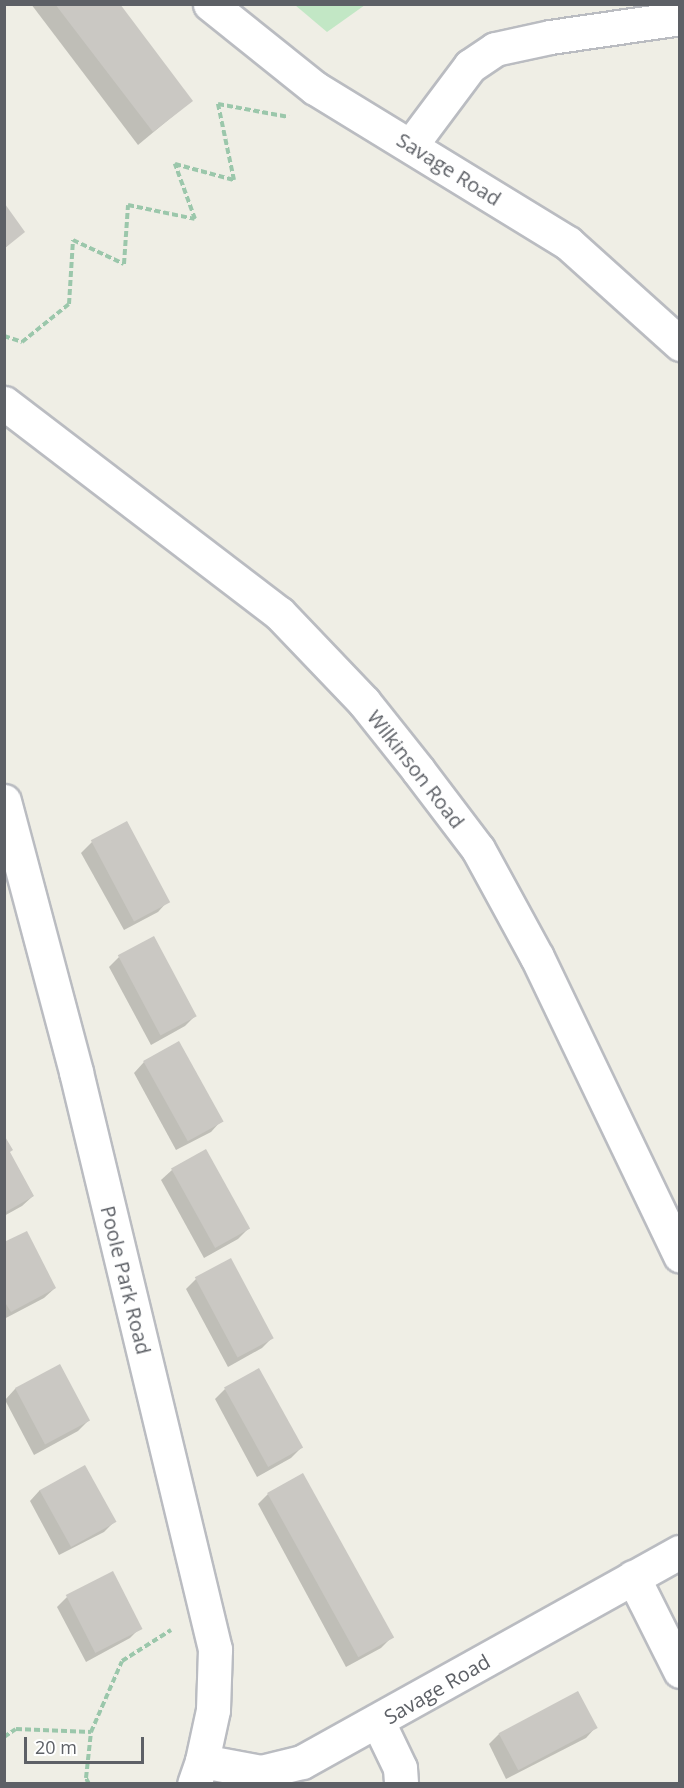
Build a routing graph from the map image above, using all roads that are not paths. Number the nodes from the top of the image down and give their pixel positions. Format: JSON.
{"nodes":[{"id":1,"x":210,"y":4,"type":"edge"},
{"id":2,"x":680,"y":18,"type":"edge"},
{"id":3,"x":411,"y":145,"type":"junction"},
{"id":4,"x":680,"y":344,"type":"edge"},
{"id":5,"x":4,"y":403,"type":"edge"},
{"id":6,"x":4,"y":801,"type":"edge"},
{"id":7,"x":680,"y":1255,"type":"edge"},
{"id":8,"x":680,"y":1552,"type":"edge"},
{"id":9,"x":633,"y":1577,"type":"junction"},
{"id":10,"x":680,"y":1671,"type":"edge"},
{"id":11,"x":378,"y":1722,"type":"junction"},
{"id":12,"x":198,"y":1772,"type":"edge"},
{"id":13,"x":402,"y":1784,"type":"edge"}],
"edges":[{"from":1,"to":3,"type":"street","name":"Savage Road"},
{"from":2,"to":3,"type":"street"},
{"from":3,"to":4,"type":"street","name":"Savage Road"},
{"from":5,"to":7,"type":"street","name":"Wilkinson Road"},
{"from":6,"to":12,"type":"street","name":"Poole Park Road"},
{"from":8,"to":9,"type":"street","name":"Savage Road"},
{"from":9,"to":10,"type":"street"},
{"from":9,"to":11,"type":"street","name":"Savage Road"},
{"from":11,"to":12,"type":"street","name":"Savage Road"},
{"from":11,"to":13,"type":"street"}]}
